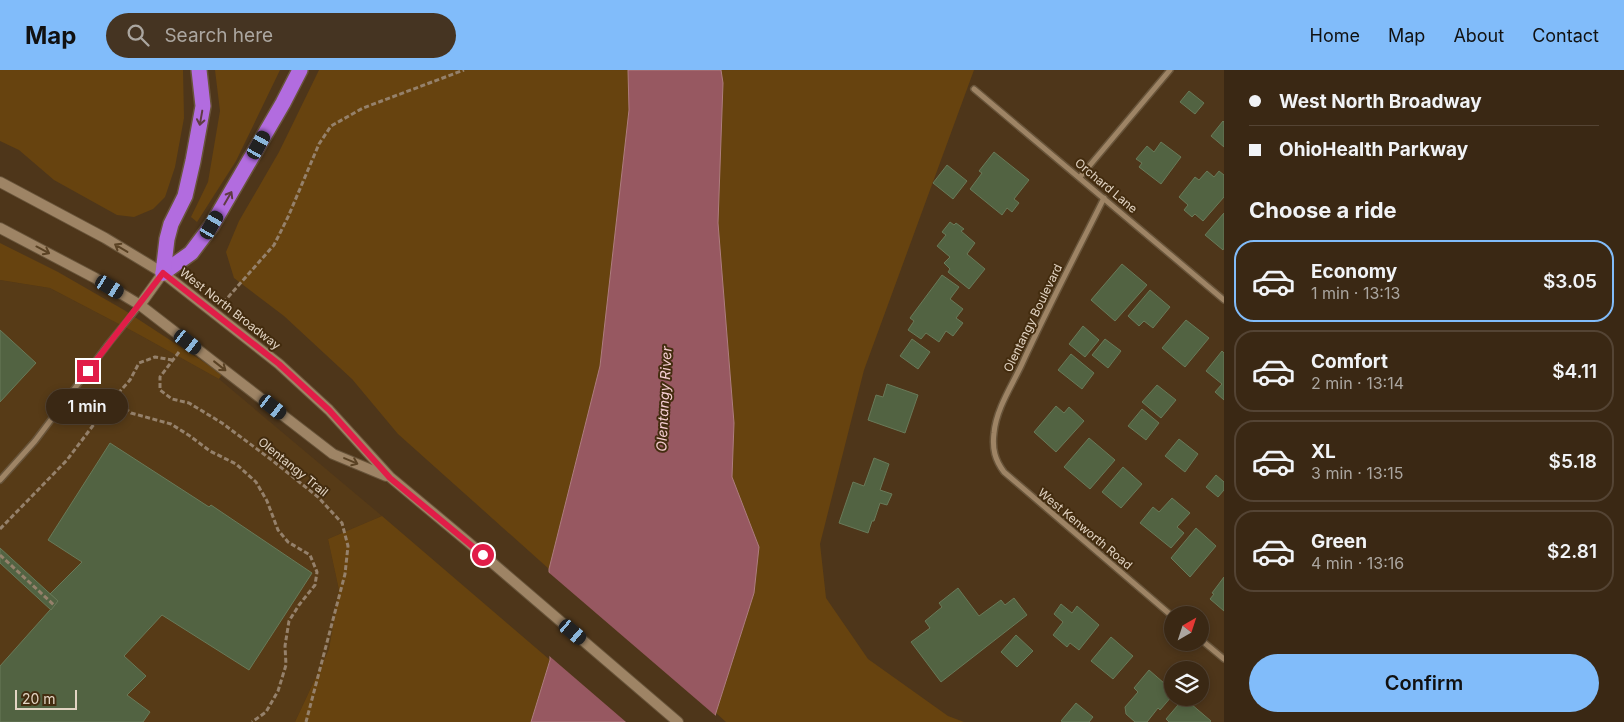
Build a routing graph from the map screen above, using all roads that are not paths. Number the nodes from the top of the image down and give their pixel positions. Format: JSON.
{"nodes":[{"id":1,"x":199,"y":70,"type":"edge"},
{"id":2,"x":300,"y":70,"type":"edge"},
{"id":3,"x":1170,"y":70,"type":"edge"},
{"id":4,"x":974,"y":89,"type":"dead end"},
{"id":5,"x":1080,"y":177,"type":"junction"},
{"id":6,"x":0,"y":182,"type":"edge"},
{"id":7,"x":1104,"y":198,"type":"junction"},
{"id":8,"x":0,"y":228,"type":"edge"},
{"id":9,"x":163,"y":273,"type":"junction"},
{"id":10,"x":1224,"y":300,"type":"edge"},
{"id":11,"x":140,"y":305,"type":"junction"},
{"id":12,"x":993,"y":450,"type":"joint"},
{"id":13,"x":390,"y":478,"type":"junction"},
{"id":14,"x":0,"y":480,"type":"edge"},
{"id":15,"x":1164,"y":609,"type":"edge"},
{"id":16,"x":1209,"y":646,"type":"edge"},
{"id":17,"x":1224,"y":659,"type":"edge"},
{"id":18,"x":678,"y":722,"type":"edge"}],
"edges":[{"from":1,"to":9,"type":"highway","one_way":true},
{"from":9,"to":2,"type":"highway","one_way":true},
{"from":3,"to":5,"type":"street"},
{"from":4,"to":5,"type":"street","name":"Orchard Lane"},
{"from":5,"to":7,"type":"street","name":"Orchard Lane"},
{"from":9,"to":6,"type":"main road","name":"West North Broadway","one_way":true},
{"from":7,"to":10,"type":"street","name":"Orchard Lane"},
{"from":7,"to":12,"type":"street","name":"Olentangy Boulevard"},
{"from":8,"to":11,"type":"main road","name":"West North Broadway","one_way":true},
{"from":9,"to":11,"type":"main road"},
{"from":9,"to":13,"type":"main road","name":"West North Broadway"},
{"from":11,"to":13,"type":"main road","name":"West North Broadway","one_way":true},
{"from":11,"to":14,"type":"street"},
{"from":12,"to":15,"type":"street","name":"West Kenworth Road"},
{"from":13,"to":18,"type":"main road","name":"West North Broadway"},
{"from":16,"to":17,"type":"street"}]}
